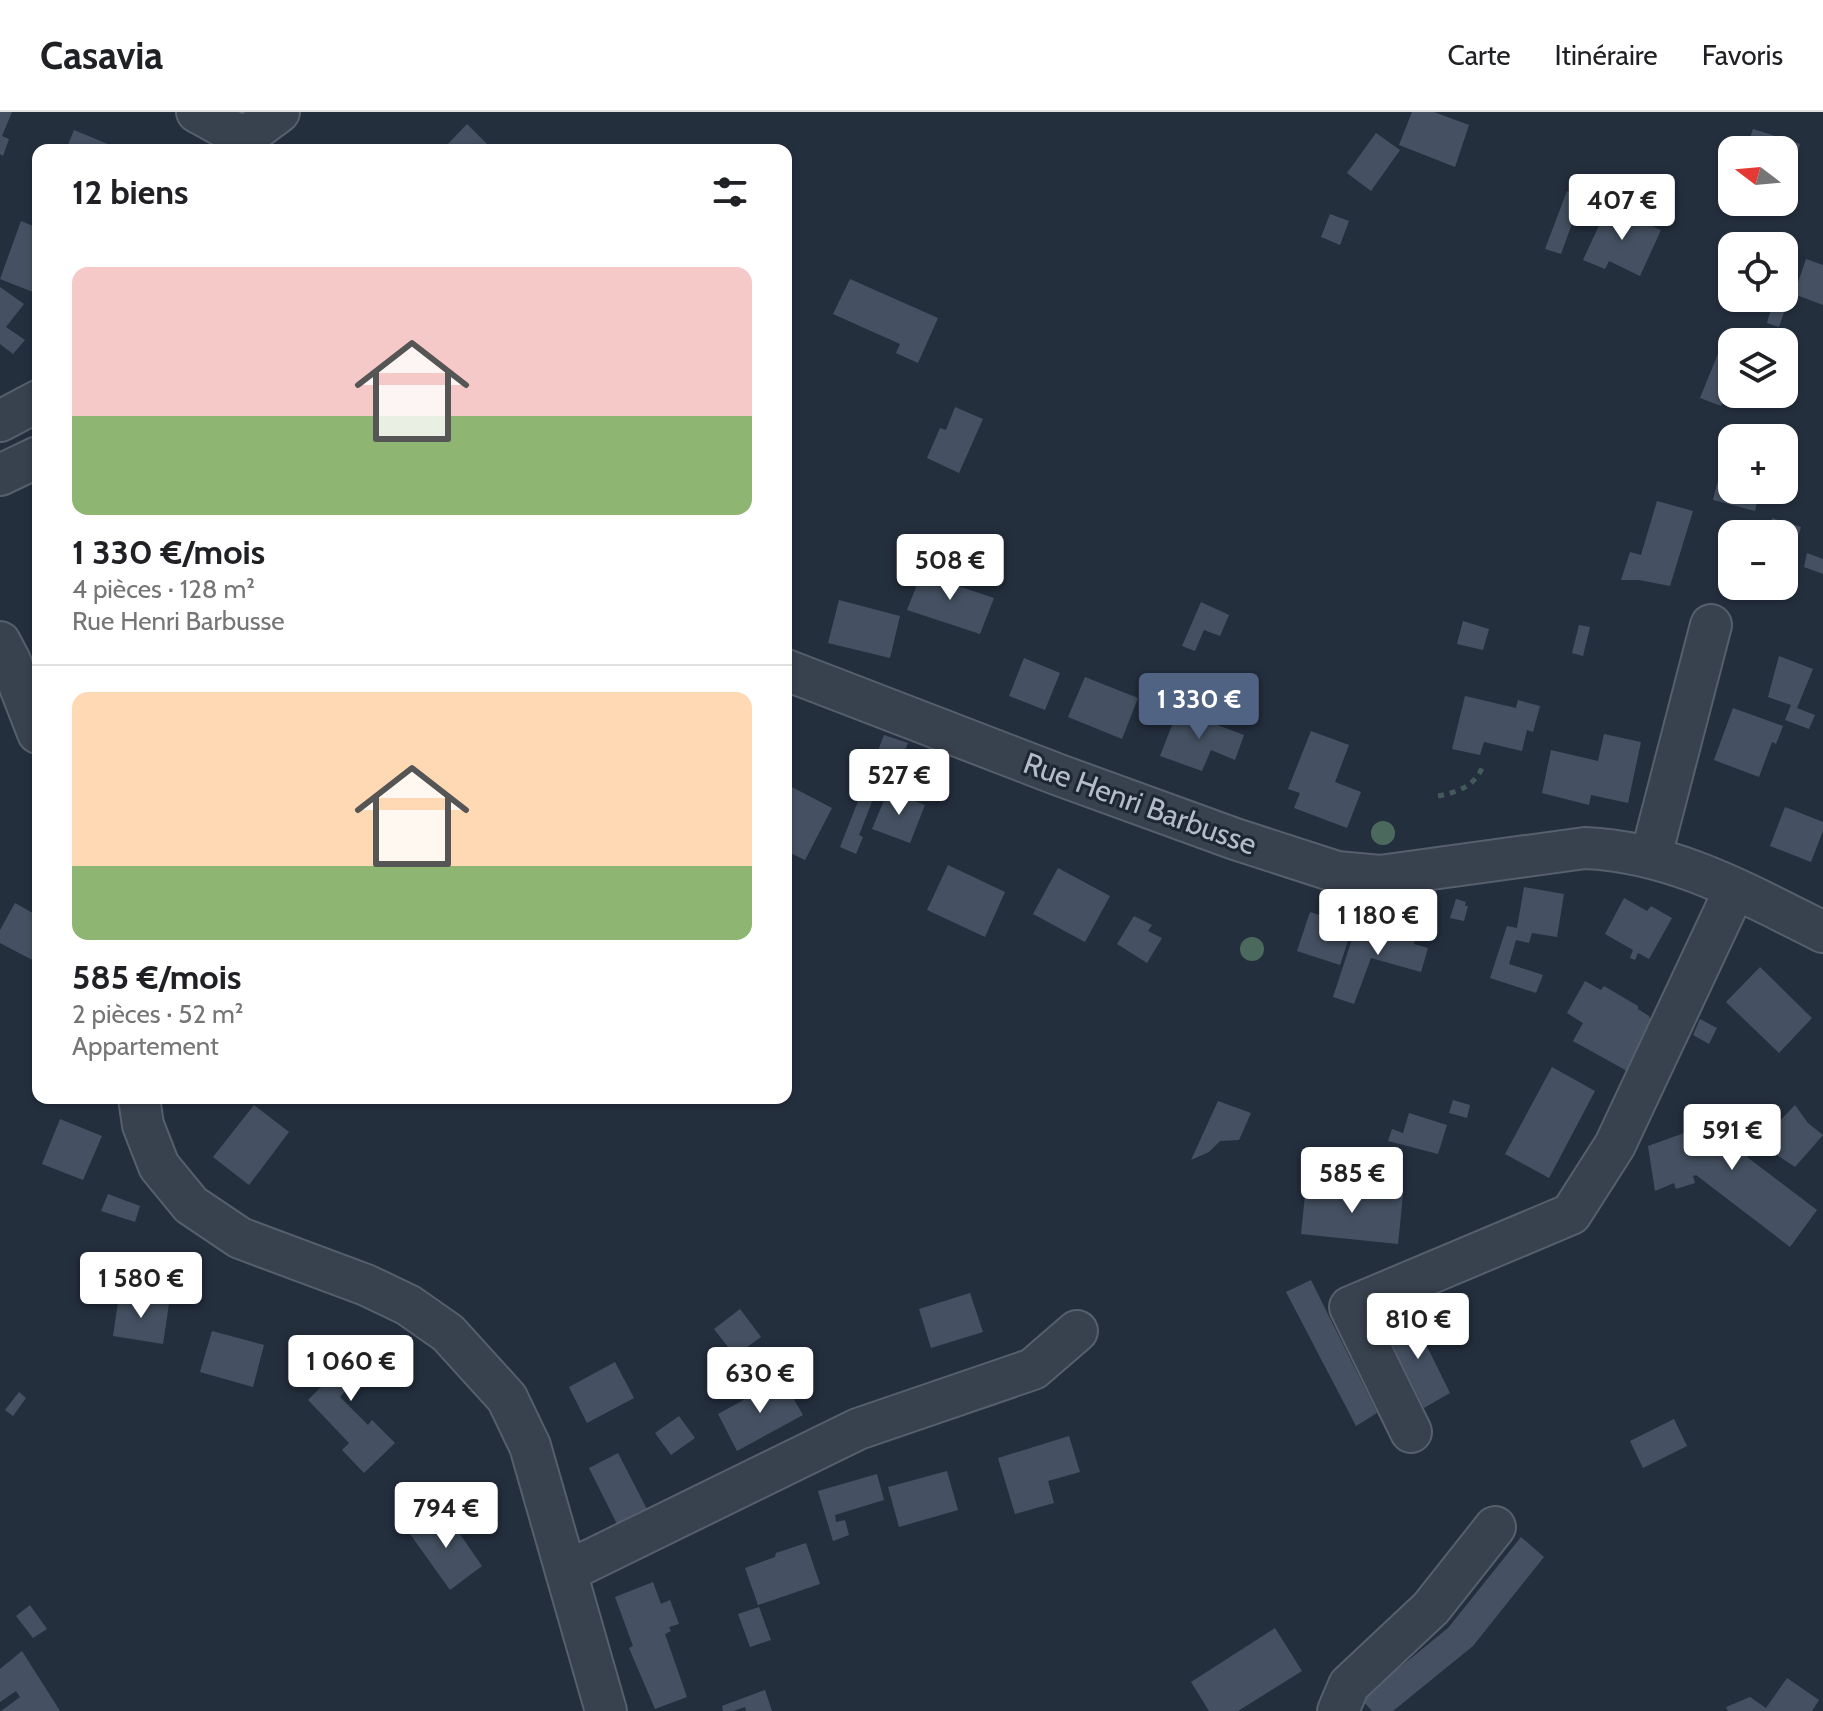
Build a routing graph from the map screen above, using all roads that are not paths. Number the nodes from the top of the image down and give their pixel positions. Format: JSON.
{"nodes":[{"id":1,"x":197,"y":112,"type":"edge"},
{"id":2,"x":279,"y":112,"type":"edge"},
{"id":3,"x":238,"y":144,"type":"edge"},
{"id":4,"x":32,"y":404,"type":"edge"},
{"id":5,"x":0,"y":421,"type":"edge"},
{"id":6,"x":32,"y":460,"type":"edge"},
{"id":7,"x":0,"y":475,"type":"edge"},
{"id":8,"x":1711,"y":625,"type":"dead end"},
{"id":9,"x":0,"y":642,"type":"edge"},
{"id":10,"x":792,"y":672,"type":"edge"},
{"id":11,"x":32,"y":718,"type":"edge"},
{"id":12,"x":1651,"y":856,"type":"junction"},
{"id":13,"x":1735,"y":889,"type":"junction"},
{"id":14,"x":1823,"y":932,"type":"edge"},
{"id":15,"x":140,"y":1104,"type":"edge"},
{"id":16,"x":1077,"y":1331,"type":"dead end"},
{"id":17,"x":1411,"y":1432,"type":"dead end"},
{"id":18,"x":1495,"y":1527,"type":"dead end"},
{"id":19,"x":566,"y":1572,"type":"junction"},
{"id":20,"x":606,"y":1711,"type":"edge"},
{"id":21,"x":1338,"y":1711,"type":"edge"}],
"edges":[{"from":1,"to":3,"type":"street"},
{"from":2,"to":3,"type":"street"},
{"from":4,"to":5,"type":"street"},
{"from":6,"to":7,"type":"street"},
{"from":8,"to":12,"type":"street"},
{"from":9,"to":11,"type":"street"},
{"from":10,"to":12,"type":"street","name":"Rue Henri Barbusse"},
{"from":12,"to":13,"type":"street","name":"Rue Henri Barbusse"},
{"from":13,"to":14,"type":"street","name":"Rue Henri Barbusse"},
{"from":13,"to":17,"type":"street"},
{"from":15,"to":19,"type":"street"},
{"from":16,"to":19,"type":"street"},
{"from":18,"to":21,"type":"street"},
{"from":19,"to":20,"type":"street"}]}
